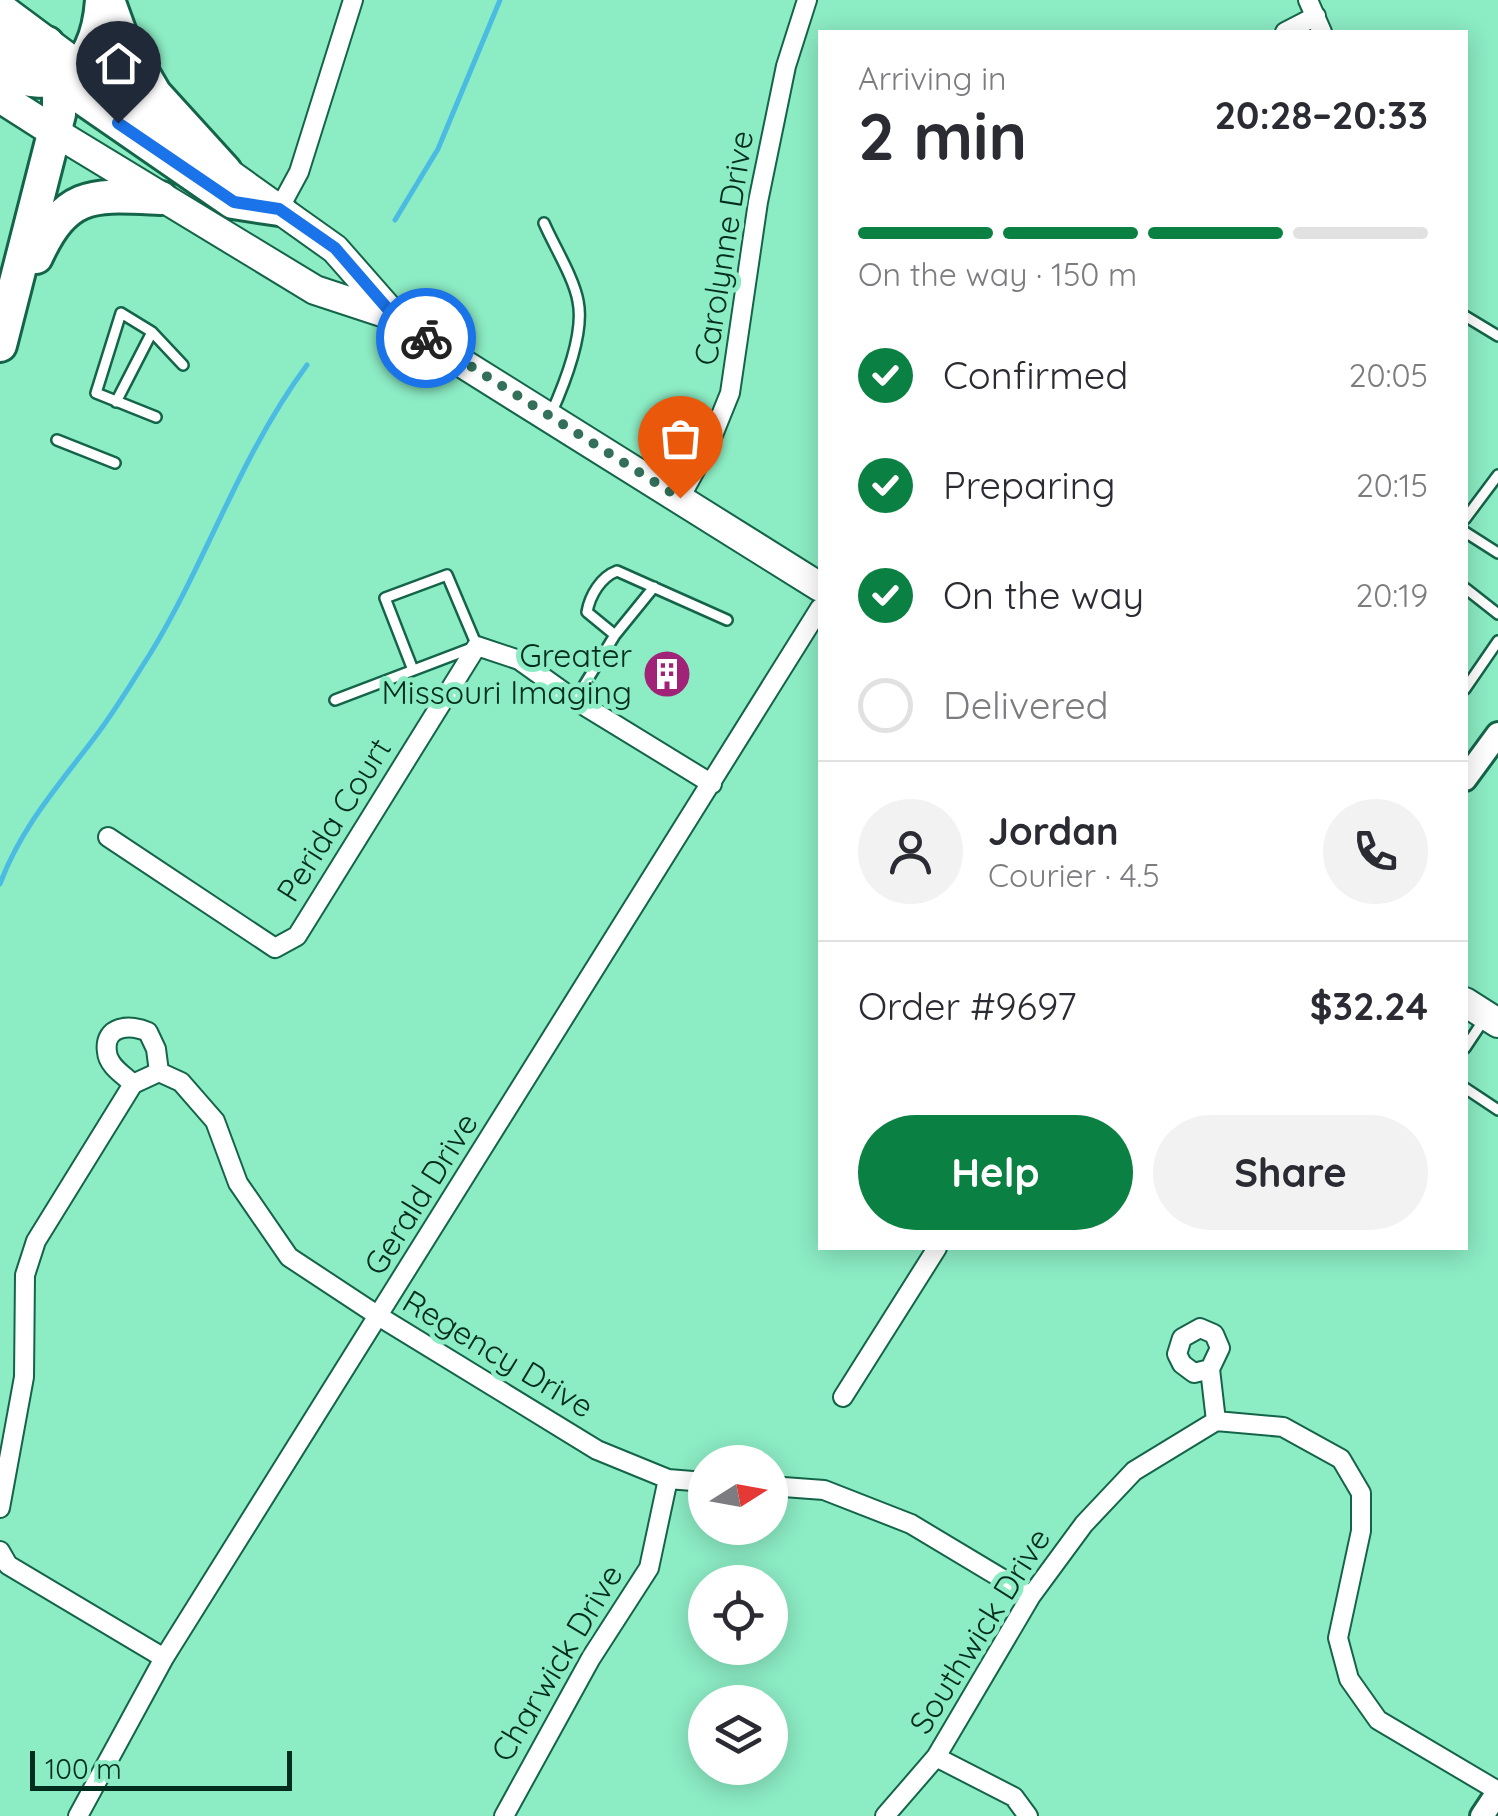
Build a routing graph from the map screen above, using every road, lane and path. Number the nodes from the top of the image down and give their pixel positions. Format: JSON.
{"nodes":[{"id":1,"x":105,"y":0,"type":"edge"},
{"id":2,"x":352,"y":0,"type":"edge"},
{"id":3,"x":807,"y":0,"type":"edge"},
{"id":4,"x":1315,"y":16,"type":"edge"},
{"id":5,"x":1,"y":20,"type":"edge"},
{"id":6,"x":1288,"y":30,"type":"edge"},
{"id":7,"x":47,"y":43,"type":"joint"},
{"id":8,"x":67,"y":73,"type":"junction"},
{"id":9,"x":0,"y":74,"type":"edge"},
{"id":10,"x":0,"y":97,"type":"edge"},
{"id":11,"x":55,"y":132,"type":"junction"},
{"id":12,"x":224,"y":171,"type":"junction"},
{"id":13,"x":161,"y":198,"type":"junction"},
{"id":14,"x":279,"y":209,"type":"junction"},
{"id":15,"x":544,"y":223,"type":"dead end"},
{"id":16,"x":393,"y":315,"type":"junction"},
{"id":17,"x":1468,"y":318,"type":"edge"},
{"id":18,"x":4,"y":330,"type":"edge"},
{"id":19,"x":152,"y":332,"type":"junction"},
{"id":20,"x":1498,"y":336,"type":"edge"},
{"id":21,"x":183,"y":364,"type":"dead end"},
{"id":22,"x":116,"y":402,"type":"junction"},
{"id":23,"x":550,"y":416,"type":"junction"},
{"id":24,"x":156,"y":417,"type":"dead end"},
{"id":25,"x":57,"y":440,"type":"dead end"},
{"id":26,"x":115,"y":463,"type":"dead end"},
{"id":27,"x":1498,"y":476,"type":"edge"},
{"id":28,"x":680,"y":498,"type":"junction"},
{"id":29,"x":1468,"y":515,"type":"edge"},
{"id":30,"x":1468,"y":534,"type":"edge"},
{"id":31,"x":1498,"y":554,"type":"edge"},
{"id":32,"x":818,"y":586,"type":"edge"},
{"id":33,"x":654,"y":587,"type":"junction"},
{"id":34,"x":1468,"y":590,"type":"edge"},
{"id":35,"x":818,"y":611,"type":"edge"},
{"id":36,"x":1498,"y":614,"type":"edge"},
{"id":37,"x":727,"y":620,"type":"dead end"},
{"id":38,"x":615,"y":635,"type":"junction"},
{"id":39,"x":1498,"y":641,"type":"edge"},
{"id":40,"x":477,"y":646,"type":"junction"},
{"id":41,"x":413,"y":670,"type":"junction"},
{"id":42,"x":1468,"y":685,"type":"edge"},
{"id":43,"x":335,"y":700,"type":"dead end"},
{"id":44,"x":575,"y":700,"type":"junction"},
{"id":45,"x":1498,"y":734,"type":"edge"},
{"id":46,"x":1468,"y":775,"type":"edge"},
{"id":47,"x":712,"y":784,"type":"junction"},
{"id":48,"x":108,"y":836,"type":"dead end"},
{"id":49,"x":1483,"y":1013,"type":"edge"},
{"id":50,"x":1468,"y":1042,"type":"edge"},
{"id":51,"x":159,"y":1072,"type":"junction"},
{"id":52,"x":133,"y":1084,"type":"junction"},
{"id":53,"x":1468,"y":1090,"type":"edge"},
{"id":54,"x":1498,"y":1110,"type":"edge"},
{"id":55,"x":937,"y":1250,"type":"edge"},
{"id":56,"x":380,"y":1317,"type":"junction"},
{"id":57,"x":1210,"y":1369,"type":"dead end"},
{"id":58,"x":843,"y":1397,"type":"dead end"},
{"id":59,"x":1216,"y":1421,"type":"junction"},
{"id":60,"x":668,"y":1479,"type":"junction"},
{"id":61,"x":688,"y":1481,"type":"edge"},
{"id":62,"x":788,"y":1487,"type":"edge"},
{"id":63,"x":0,"y":1508,"type":"edge"},
{"id":64,"x":0,"y":1551,"type":"edge"},
{"id":65,"x":1031,"y":1596,"type":"junction"},
{"id":66,"x":164,"y":1658,"type":"junction"},
{"id":67,"x":936,"y":1758,"type":"junction"},
{"id":68,"x":1498,"y":1792,"type":"edge"},
{"id":69,"x":81,"y":1815,"type":"edge"},
{"id":70,"x":504,"y":1816,"type":"edge"},
{"id":71,"x":885,"y":1816,"type":"edge"},
{"id":72,"x":1028,"y":1816,"type":"edge"},
{"id":73,"x":1482,"y":1816,"type":"edge"}],
"edges":[{"from":1,"to":8,"type":"highway"},
{"from":1,"to":12,"type":"highway"},
{"from":2,"to":14,"type":"street"},
{"from":3,"to":28,"type":"street","name":"Carolynne Drive"},
{"from":4,"to":6,"type":"street"},
{"from":5,"to":7,"type":"highway"},
{"from":5,"to":8,"type":"highway"},
{"from":7,"to":8,"type":"highway"},
{"from":8,"to":9,"type":"highway"},
{"from":8,"to":11,"type":"highway"},
{"from":8,"to":12,"type":"main road"},
{"from":8,"to":14,"type":"highway"},
{"from":10,"to":11,"type":"highway"},
{"from":11,"to":13,"type":"main road"},
{"from":11,"to":18,"type":"highway"},
{"from":12,"to":14,"type":"main road"},
{"from":13,"to":16,"type":"main road"},
{"from":13,"to":18,"type":"highway"},
{"from":14,"to":16,"type":"main road"},
{"from":15,"to":23,"type":"lane"},
{"from":16,"to":23,"type":"main road"},
{"from":17,"to":20,"type":"lane"},
{"from":19,"to":21,"type":"lane"},
{"from":19,"to":22,"type":"lane"},
{"from":19,"to":22,"type":"lane"},
{"from":22,"to":24,"type":"lane"},
{"from":23,"to":28,"type":"main road"},
{"from":25,"to":26,"type":"lane"},
{"from":27,"to":29,"type":"lane"},
{"from":28,"to":32,"type":"main road"},
{"from":30,"to":31,"type":"lane"},
{"from":33,"to":37,"type":"lane"},
{"from":33,"to":38,"type":"lane"},
{"from":33,"to":38,"type":"lane"},
{"from":34,"to":36,"type":"lane"},
{"from":35,"to":47,"type":"street","name":"Gerald Drive"},
{"from":38,"to":44,"type":"lane"},
{"from":39,"to":42,"type":"lane"},
{"from":40,"to":41,"type":"lane"},
{"from":40,"to":41,"type":"lane"},
{"from":40,"to":44,"type":"street"},
{"from":40,"to":48,"type":"street","name":"Perida Court"},
{"from":41,"to":43,"type":"lane"},
{"from":44,"to":47,"type":"street"},
{"from":45,"to":46,"type":"street"},
{"from":47,"to":56,"type":"street","name":"Gerald Drive"},
{"from":49,"to":50,"type":"lane"},
{"from":51,"to":52,"type":"street"},
{"from":51,"to":52,"type":"street"},
{"from":51,"to":56,"type":"street","name":"Regency Drive"},
{"from":52,"to":63,"type":"street"},
{"from":53,"to":54,"type":"lane"},
{"from":55,"to":58,"type":"street"},
{"from":56,"to":60,"type":"street","name":"Regency Drive"},
{"from":56,"to":66,"type":"street","name":"Gerald Drive"},
{"from":57,"to":59,"type":"street"},
{"from":59,"to":65,"type":"street","name":"Southwick Drive"},
{"from":59,"to":68,"type":"street"},
{"from":60,"to":61,"type":"street","name":"Regency Drive"},
{"from":60,"to":70,"type":"street","name":"Charwick Drive"},
{"from":62,"to":65,"type":"street"},
{"from":64,"to":66,"type":"street"},
{"from":65,"to":67,"type":"street","name":"Southwick Drive"},
{"from":66,"to":69,"type":"street","name":"Gerald Drive"},
{"from":67,"to":71,"type":"street","name":"Southwick Drive"},
{"from":67,"to":72,"type":"street"},
{"from":68,"to":73,"type":"street"}]}
